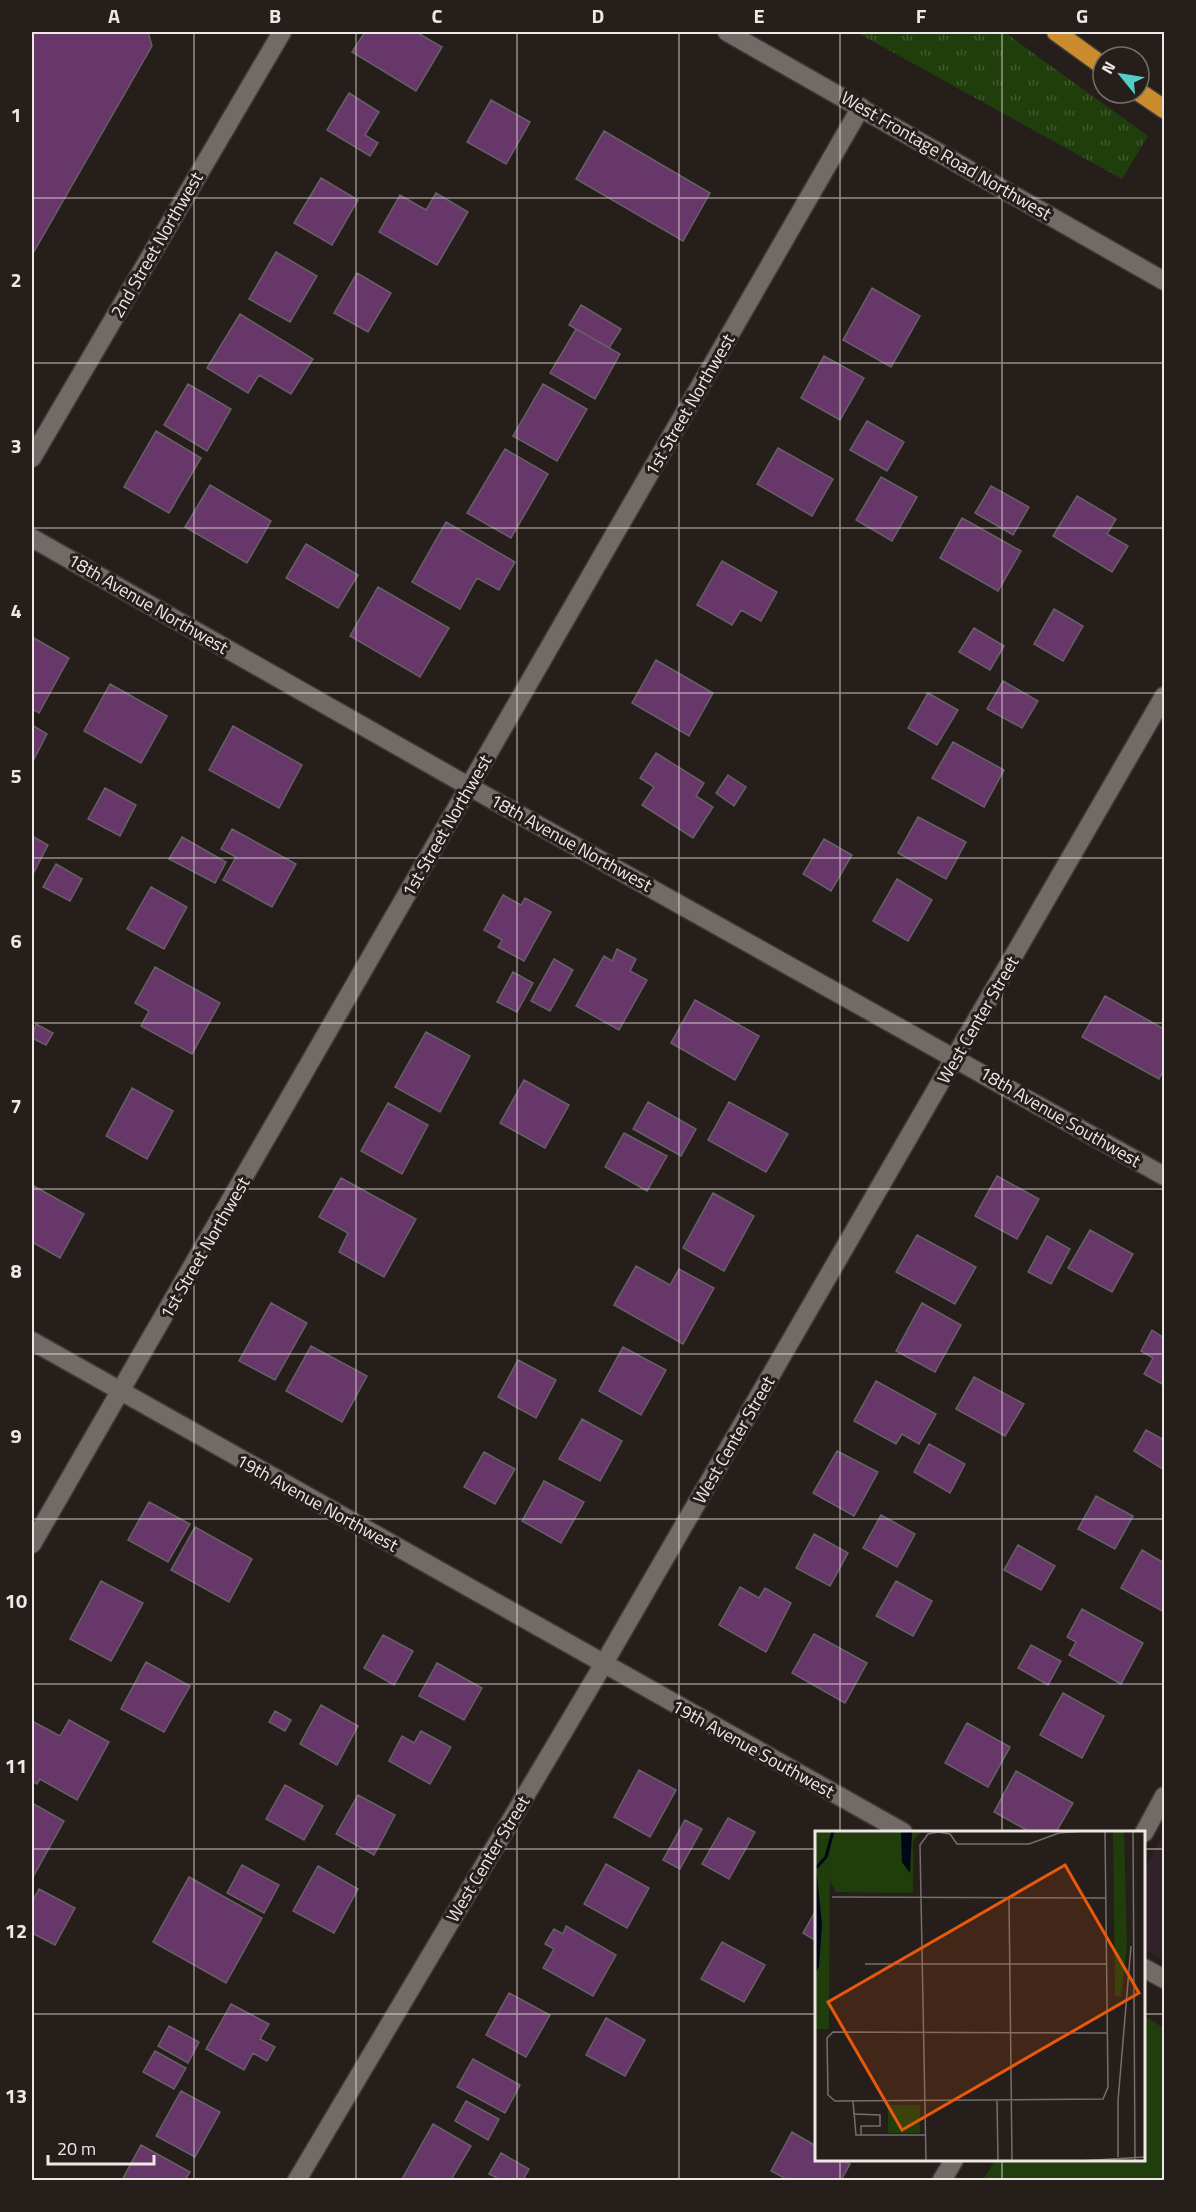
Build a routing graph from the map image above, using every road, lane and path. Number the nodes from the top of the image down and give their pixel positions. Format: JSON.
{"nodes":[{"id":1,"x":282,"y":32,"type":"edge"},
{"id":2,"x":727,"y":32,"type":"edge"},
{"id":3,"x":1056,"y":32,"type":"edge"},
{"id":4,"x":1091,"y":57,"type":"edge"},
{"id":5,"x":1151,"y":101,"type":"edge"},
{"id":6,"x":861,"y":108,"type":"junction"},
{"id":7,"x":1164,"y":110,"type":"edge"},
{"id":8,"x":1164,"y":281,"type":"edge"},
{"id":9,"x":32,"y":458,"type":"edge"},
{"id":10,"x":32,"y":537,"type":"edge"},
{"id":11,"x":1164,"y":696,"type":"edge"},
{"id":12,"x":470,"y":787,"type":"junction"},
{"id":13,"x":956,"y":1057,"type":"junction"},
{"id":14,"x":1164,"y":1176,"type":"edge"},
{"id":15,"x":32,"y":1341,"type":"edge"},
{"id":16,"x":122,"y":1393,"type":"junction"},
{"id":17,"x":32,"y":1545,"type":"edge"},
{"id":18,"x":603,"y":1665,"type":"junction"},
{"id":19,"x":1164,"y":1796,"type":"edge"},
{"id":20,"x":899,"y":1831,"type":"edge"},
{"id":21,"x":1144,"y":1831,"type":"edge"},
{"id":22,"x":1145,"y":1969,"type":"edge"},
{"id":23,"x":1164,"y":1979,"type":"edge"},
{"id":24,"x":953,"y":2161,"type":"edge"},
{"id":25,"x":297,"y":2181,"type":"edge"},
{"id":26,"x":942,"y":2181,"type":"edge"}],
"edges":[{"from":1,"to":9,"type":"street","name":"2nd Street Northwest"},
{"from":2,"to":6,"type":"street","name":"West Frontage Road Northwest"},
{"from":3,"to":4,"type":"highway"},
{"from":5,"to":7,"type":"highway"},
{"from":6,"to":8,"type":"street","name":"West Frontage Road Northwest"},
{"from":6,"to":12,"type":"street","name":"1st Street Northwest"},
{"from":10,"to":12,"type":"street","name":"18th Avenue Northwest"},
{"from":11,"to":13,"type":"street","name":"West Center Street"},
{"from":12,"to":13,"type":"street","name":"18th Avenue Northwest"},
{"from":12,"to":16,"type":"street","name":"1st Street Northwest"},
{"from":13,"to":14,"type":"street","name":"18th Avenue Southwest"},
{"from":13,"to":18,"type":"street","name":"West Center Street"},
{"from":15,"to":16,"type":"street","name":"19th Avenue Northwest"},
{"from":16,"to":17,"type":"street","name":"1st Street Northwest"},
{"from":16,"to":18,"type":"street","name":"19th Avenue Northwest"},
{"from":18,"to":20,"type":"street","name":"19th Avenue Southwest"},
{"from":18,"to":25,"type":"street","name":"West Center Street"},
{"from":19,"to":21,"type":"street"},
{"from":22,"to":23,"type":"street"},
{"from":24,"to":26,"type":"street"}]}
